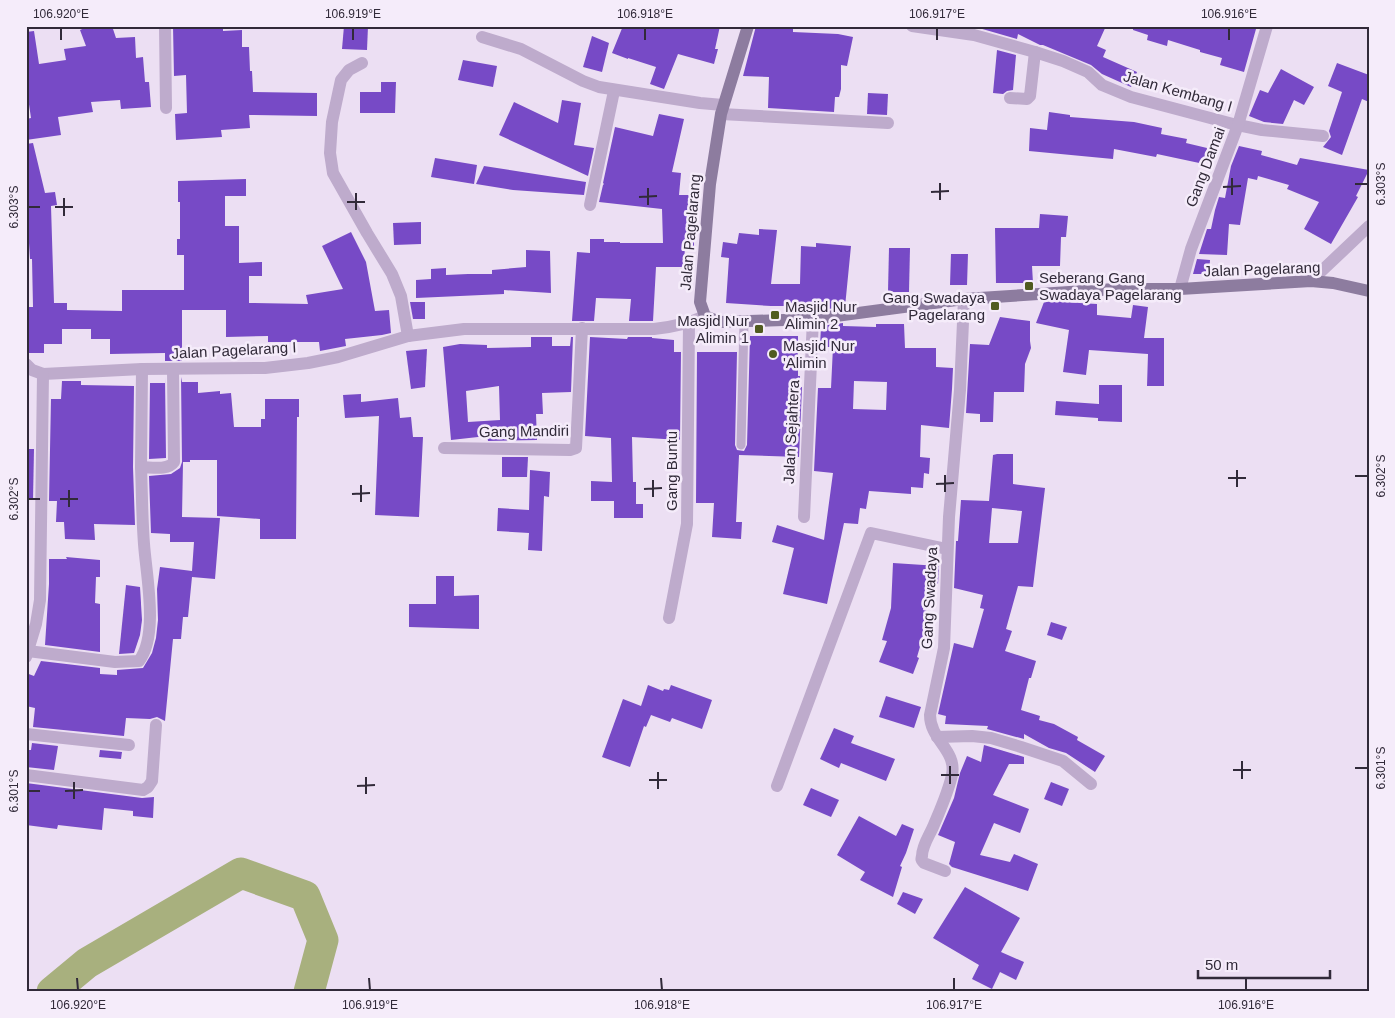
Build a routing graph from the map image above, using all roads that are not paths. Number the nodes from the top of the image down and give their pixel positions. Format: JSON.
{"nodes":[{"id":1,"x":165,"y":26,"type":"edge"},
{"id":2,"x":748,"y":26,"type":"edge"},
{"id":3,"x":912,"y":26,"type":"edge"},
{"id":4,"x":1267,"y":26,"type":"edge"},
{"id":5,"x":975,"y":31,"type":"edge"},
{"id":6,"x":482,"y":38,"type":"dead end"},
{"id":7,"x":1035,"y":52,"type":"junction"},
{"id":8,"x":362,"y":63,"type":"dead end"},
{"id":9,"x":614,"y":91,"type":"junction"},
{"id":10,"x":1010,"y":98,"type":"dead end"},
{"id":11,"x":166,"y":108,"type":"dead end"},
{"id":12,"x":722,"y":109,"type":"junction"},
{"id":13,"x":888,"y":123,"type":"dead end"},
{"id":14,"x":1238,"y":125,"type":"junction"},
{"id":15,"x":1323,"y":136,"type":"dead end"},
{"id":16,"x":590,"y":205,"type":"dead end"},
{"id":17,"x":1369,"y":226,"type":"edge"},
{"id":18,"x":1311,"y":281,"type":"junction"},
{"id":19,"x":1180,"y":289,"type":"junction"},
{"id":20,"x":1369,"y":291,"type":"edge"},
{"id":21,"x":964,"y":298,"type":"junction"},
{"id":22,"x":705,"y":316,"type":"junction"},
{"id":23,"x":813,"y":319,"type":"junction"},
{"id":24,"x":744,"y":322,"type":"junction"},
{"id":25,"x":689,"y":323,"type":"junction"},
{"id":26,"x":582,"y":328,"type":"junction"},
{"id":27,"x":408,"y":336,"type":"junction"},
{"id":28,"x":26,"y":364,"type":"edge"},
{"id":29,"x":142,"y":369,"type":"junction"},
{"id":30,"x":173,"y":370,"type":"junction"},
{"id":31,"x":43,"y":374,"type":"junction"},
{"id":32,"x":741,"y":445,"type":"dead end"},
{"id":33,"x":444,"y":448,"type":"dead end"},
{"id":34,"x":141,"y":467,"type":"junction"},
{"id":35,"x":804,"y":517,"type":"dead end"},
{"id":36,"x":947,"y":549,"type":"junction"},
{"id":37,"x":669,"y":618,"type":"dead end"},
{"id":38,"x":27,"y":654,"type":"edge"},
{"id":39,"x":156,"y":725,"type":"dead end"},
{"id":40,"x":26,"y":734,"type":"edge"},
{"id":41,"x":937,"y":737,"type":"junction"},
{"id":42,"x":129,"y":745,"type":"dead end"},
{"id":43,"x":26,"y":775,"type":"edge"},
{"id":44,"x":1091,"y":784,"type":"dead end"},
{"id":45,"x":777,"y":786,"type":"dead end"},
{"id":46,"x":945,"y":871,"type":"dead end"}],
"edges":[{"from":1,"to":11,"type":"street"},
{"from":2,"to":12,"type":"street","name":"Jalan Pagelarang"},
{"from":3,"to":5,"type":"street","name":"Jalan Kembang I"},
{"from":4,"to":14,"type":"street","name":"Gang Damai"},
{"from":5,"to":7,"type":"street","name":"Jalan Kembang I"},
{"from":6,"to":9,"type":"street"},
{"from":7,"to":10,"type":"street"},
{"from":7,"to":14,"type":"street","name":"Jalan Kembang I"},
{"from":8,"to":27,"type":"street"},
{"from":9,"to":12,"type":"street"},
{"from":9,"to":16,"type":"street"},
{"from":12,"to":13,"type":"street"},
{"from":12,"to":22,"type":"street","name":"Jalan Pagelarang"},
{"from":14,"to":15,"type":"street","name":"Jalan Kembang I"},
{"from":14,"to":19,"type":"street","name":"Gang Damai"},
{"from":17,"to":18,"type":"street"},
{"from":18,"to":19,"type":"street","name":"Jalan Pagelarang"},
{"from":18,"to":20,"type":"street","name":"Jalan Pagelarang"},
{"from":19,"to":21,"type":"street","name":"Jalan Pagelarang"},
{"from":21,"to":23,"type":"street","name":"Jalan Pagelarang"},
{"from":21,"to":36,"type":"street","name":"Gang Swadaya"},
{"from":22,"to":24,"type":"street","name":"Jalan Pagelarang"},
{"from":22,"to":25,"type":"street","name":"Jalan Pagelarang I"},
{"from":23,"to":24,"type":"street","name":"Jalan Pagelarang"},
{"from":23,"to":35,"type":"street","name":"Jalan Sejahtera"},
{"from":24,"to":32,"type":"lane"},
{"from":25,"to":26,"type":"street","name":"Jalan Pagelarang I"},
{"from":25,"to":37,"type":"street","name":"Gang Buntu"},
{"from":26,"to":27,"type":"street","name":"Jalan Pagelarang I"},
{"from":26,"to":33,"type":"street","name":"Gang Mandiri"},
{"from":27,"to":30,"type":"street","name":"Jalan Pagelarang I"},
{"from":28,"to":31,"type":"street"},
{"from":29,"to":30,"type":"street","name":"Jalan Pagelarang I"},
{"from":29,"to":31,"type":"street","name":"Jalan Pagelarang I"},
{"from":29,"to":34,"type":"street"},
{"from":30,"to":34,"type":"street"},
{"from":31,"to":38,"type":"street"},
{"from":34,"to":38,"type":"street"},
{"from":36,"to":41,"type":"street","name":"Gang Swadaya"},
{"from":36,"to":45,"type":"street"},
{"from":39,"to":43,"type":"street"},
{"from":40,"to":42,"type":"street"},
{"from":41,"to":44,"type":"street"},
{"from":41,"to":46,"type":"street","name":"Gang Swadaya"}]}
